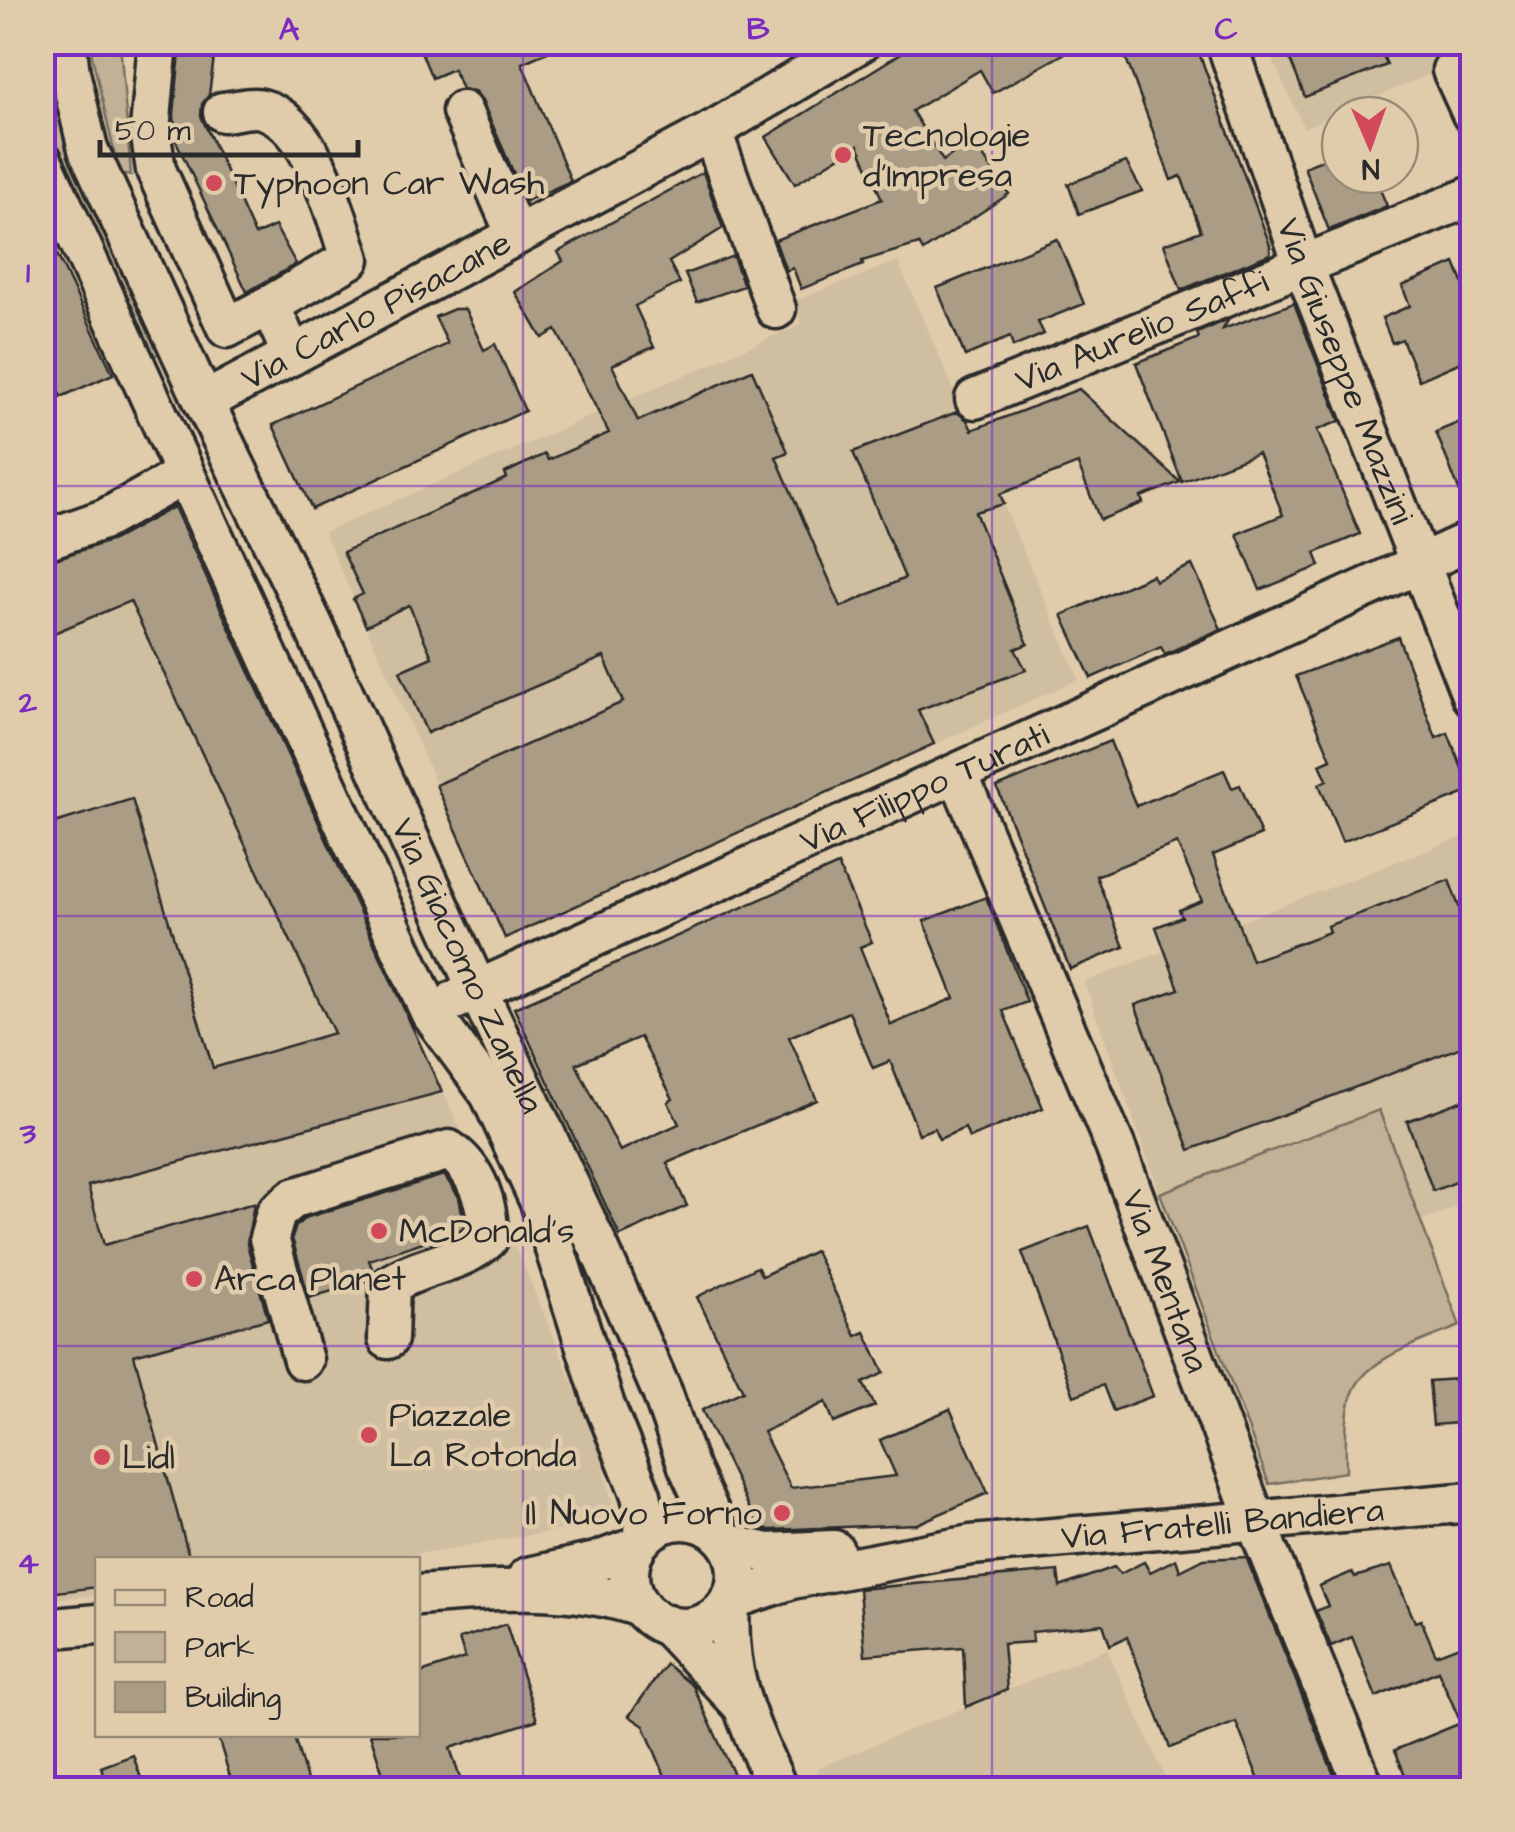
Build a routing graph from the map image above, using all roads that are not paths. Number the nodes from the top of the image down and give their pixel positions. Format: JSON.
{"nodes":[{"id":1,"x":66,"y":42,"type":"edge"},
{"id":2,"x":158,"y":42,"type":"edge"},
{"id":3,"x":862,"y":42,"type":"edge"},
{"id":4,"x":1226,"y":42,"type":"edge"},
{"id":5,"x":1452,"y":70,"type":"dead end"},
{"id":6,"x":462,"y":110,"type":"dead end"},
{"id":7,"x":224,"y":112,"type":"dead end"},
{"id":8,"x":1472,"y":114,"type":"edge"},
{"id":9,"x":712,"y":131,"type":"junction"},
{"id":10,"x":42,"y":160,"type":"edge"},
{"id":11,"x":1472,"y":196,"type":"edge"},
{"id":12,"x":516,"y":236,"type":"junction"},
{"id":13,"x":1304,"y":267,"type":"junction"},
{"id":14,"x":270,"y":305,"type":"junction"},
{"id":15,"x":776,"y":309,"type":"dead end"},
{"id":16,"x":292,"y":355,"type":"junction"},
{"id":17,"x":975,"y":399,"type":"dead end"},
{"id":18,"x":204,"y":402,"type":"junction"},
{"id":19,"x":184,"y":476,"type":"junction"},
{"id":20,"x":1472,"y":540,"type":"edge"},
{"id":21,"x":42,"y":541,"type":"edge"},
{"id":22,"x":1419,"y":564,"type":"junction"},
{"id":23,"x":1472,"y":697,"type":"edge"},
{"id":24,"x":958,"y":774,"type":"junction"},
{"id":25,"x":477,"y":990,"type":"junction"},
{"id":26,"x":430,"y":1012,"type":"junction"},
{"id":27,"x":388,"y":1339,"type":"dead end"},
{"id":28,"x":303,"y":1360,"type":"dead end"},
{"id":29,"x":1472,"y":1502,"type":"edge"},
{"id":30,"x":1256,"y":1522,"type":"junction"},
{"id":31,"x":724,"y":1540,"type":"junction"},
{"id":32,"x":640,"y":1542,"type":"junction"},
{"id":33,"x":972,"y":1546,"type":"junction"},
{"id":34,"x":458,"y":1592,"type":"junction"},
{"id":35,"x":420,"y":1595,"type":"edge"},
{"id":36,"x":730,"y":1600,"type":"junction"},
{"id":37,"x":653,"y":1616,"type":"junction"},
{"id":38,"x":95,"y":1624,"type":"edge"},
{"id":39,"x":42,"y":1629,"type":"edge"},
{"id":40,"x":740,"y":1702,"type":"junction"},
{"id":41,"x":778,"y":1790,"type":"edge"},
{"id":42,"x":1365,"y":1790,"type":"edge"}],
"edges":[{"from":1,"to":18,"type":"street","name":"Via Giacomo Zanella"},
{"from":2,"to":14,"type":"street"},
{"from":3,"to":9,"type":"street","name":"Via Carlo Pisacane"},
{"from":4,"to":13,"type":"street","name":"Via Giuseppe Mazzini"},
{"from":5,"to":8,"type":"street"},
{"from":6,"to":12,"type":"street"},
{"from":7,"to":14,"type":"street"},
{"from":9,"to":12,"type":"street","name":"Via Carlo Pisacane"},
{"from":9,"to":15,"type":"street"},
{"from":10,"to":19,"type":"street","name":"Via Giacomo Zanella"},
{"from":11,"to":13,"type":"street","name":"Via Aurelio Saffi"},
{"from":12,"to":16,"type":"street","name":"Via Carlo Pisacane"},
{"from":13,"to":17,"type":"street","name":"Via Aurelio Saffi"},
{"from":13,"to":22,"type":"street","name":"Via Giuseppe Mazzini"},
{"from":14,"to":16,"type":"street"},
{"from":16,"to":18,"type":"street","name":"Via Carlo Pisacane"},
{"from":18,"to":25,"type":"street","name":"Via Giacomo Zanella"},
{"from":19,"to":21,"type":"street"},
{"from":19,"to":26,"type":"street","name":"Via Giacomo Zanella"},
{"from":20,"to":22,"type":"street","name":"Via Filippo Turati"},
{"from":22,"to":23,"type":"street","name":"Via Giuseppe Mazzini"},
{"from":22,"to":24,"type":"street","name":"Via Filippo Turati"},
{"from":24,"to":25,"type":"street","name":"Via Filippo Turati"},
{"from":24,"to":30,"type":"street","name":"Via Mentana"},
{"from":25,"to":26,"type":"street","name":"Via Filippo Turati"},
{"from":25,"to":31,"type":"street","name":"Via Giacomo Zanella"},
{"from":26,"to":32,"type":"street","name":"Via Giacomo Zanella"},
{"from":27,"to":28,"type":"street"},
{"from":29,"to":30,"type":"street","name":"Via Fratelli Bandiera"},
{"from":30,"to":33,"type":"street","name":"Via Fratelli Bandiera"},
{"from":30,"to":42,"type":"street","name":"Via Mentana"},
{"from":31,"to":32,"type":"street"},
{"from":31,"to":33,"type":"street","name":"Via Fratelli Bandiera"},
{"from":31,"to":36,"type":"street"},
{"from":32,"to":34,"type":"street"},
{"from":32,"to":37,"type":"street"},
{"from":33,"to":36,"type":"street","name":"Via Fratelli Bandiera"},
{"from":34,"to":35,"type":"street"},
{"from":34,"to":37,"type":"street"},
{"from":36,"to":37,"type":"street"},
{"from":36,"to":40,"type":"street"},
{"from":37,"to":40,"type":"street"},
{"from":38,"to":39,"type":"street"},
{"from":40,"to":41,"type":"street"}]}
